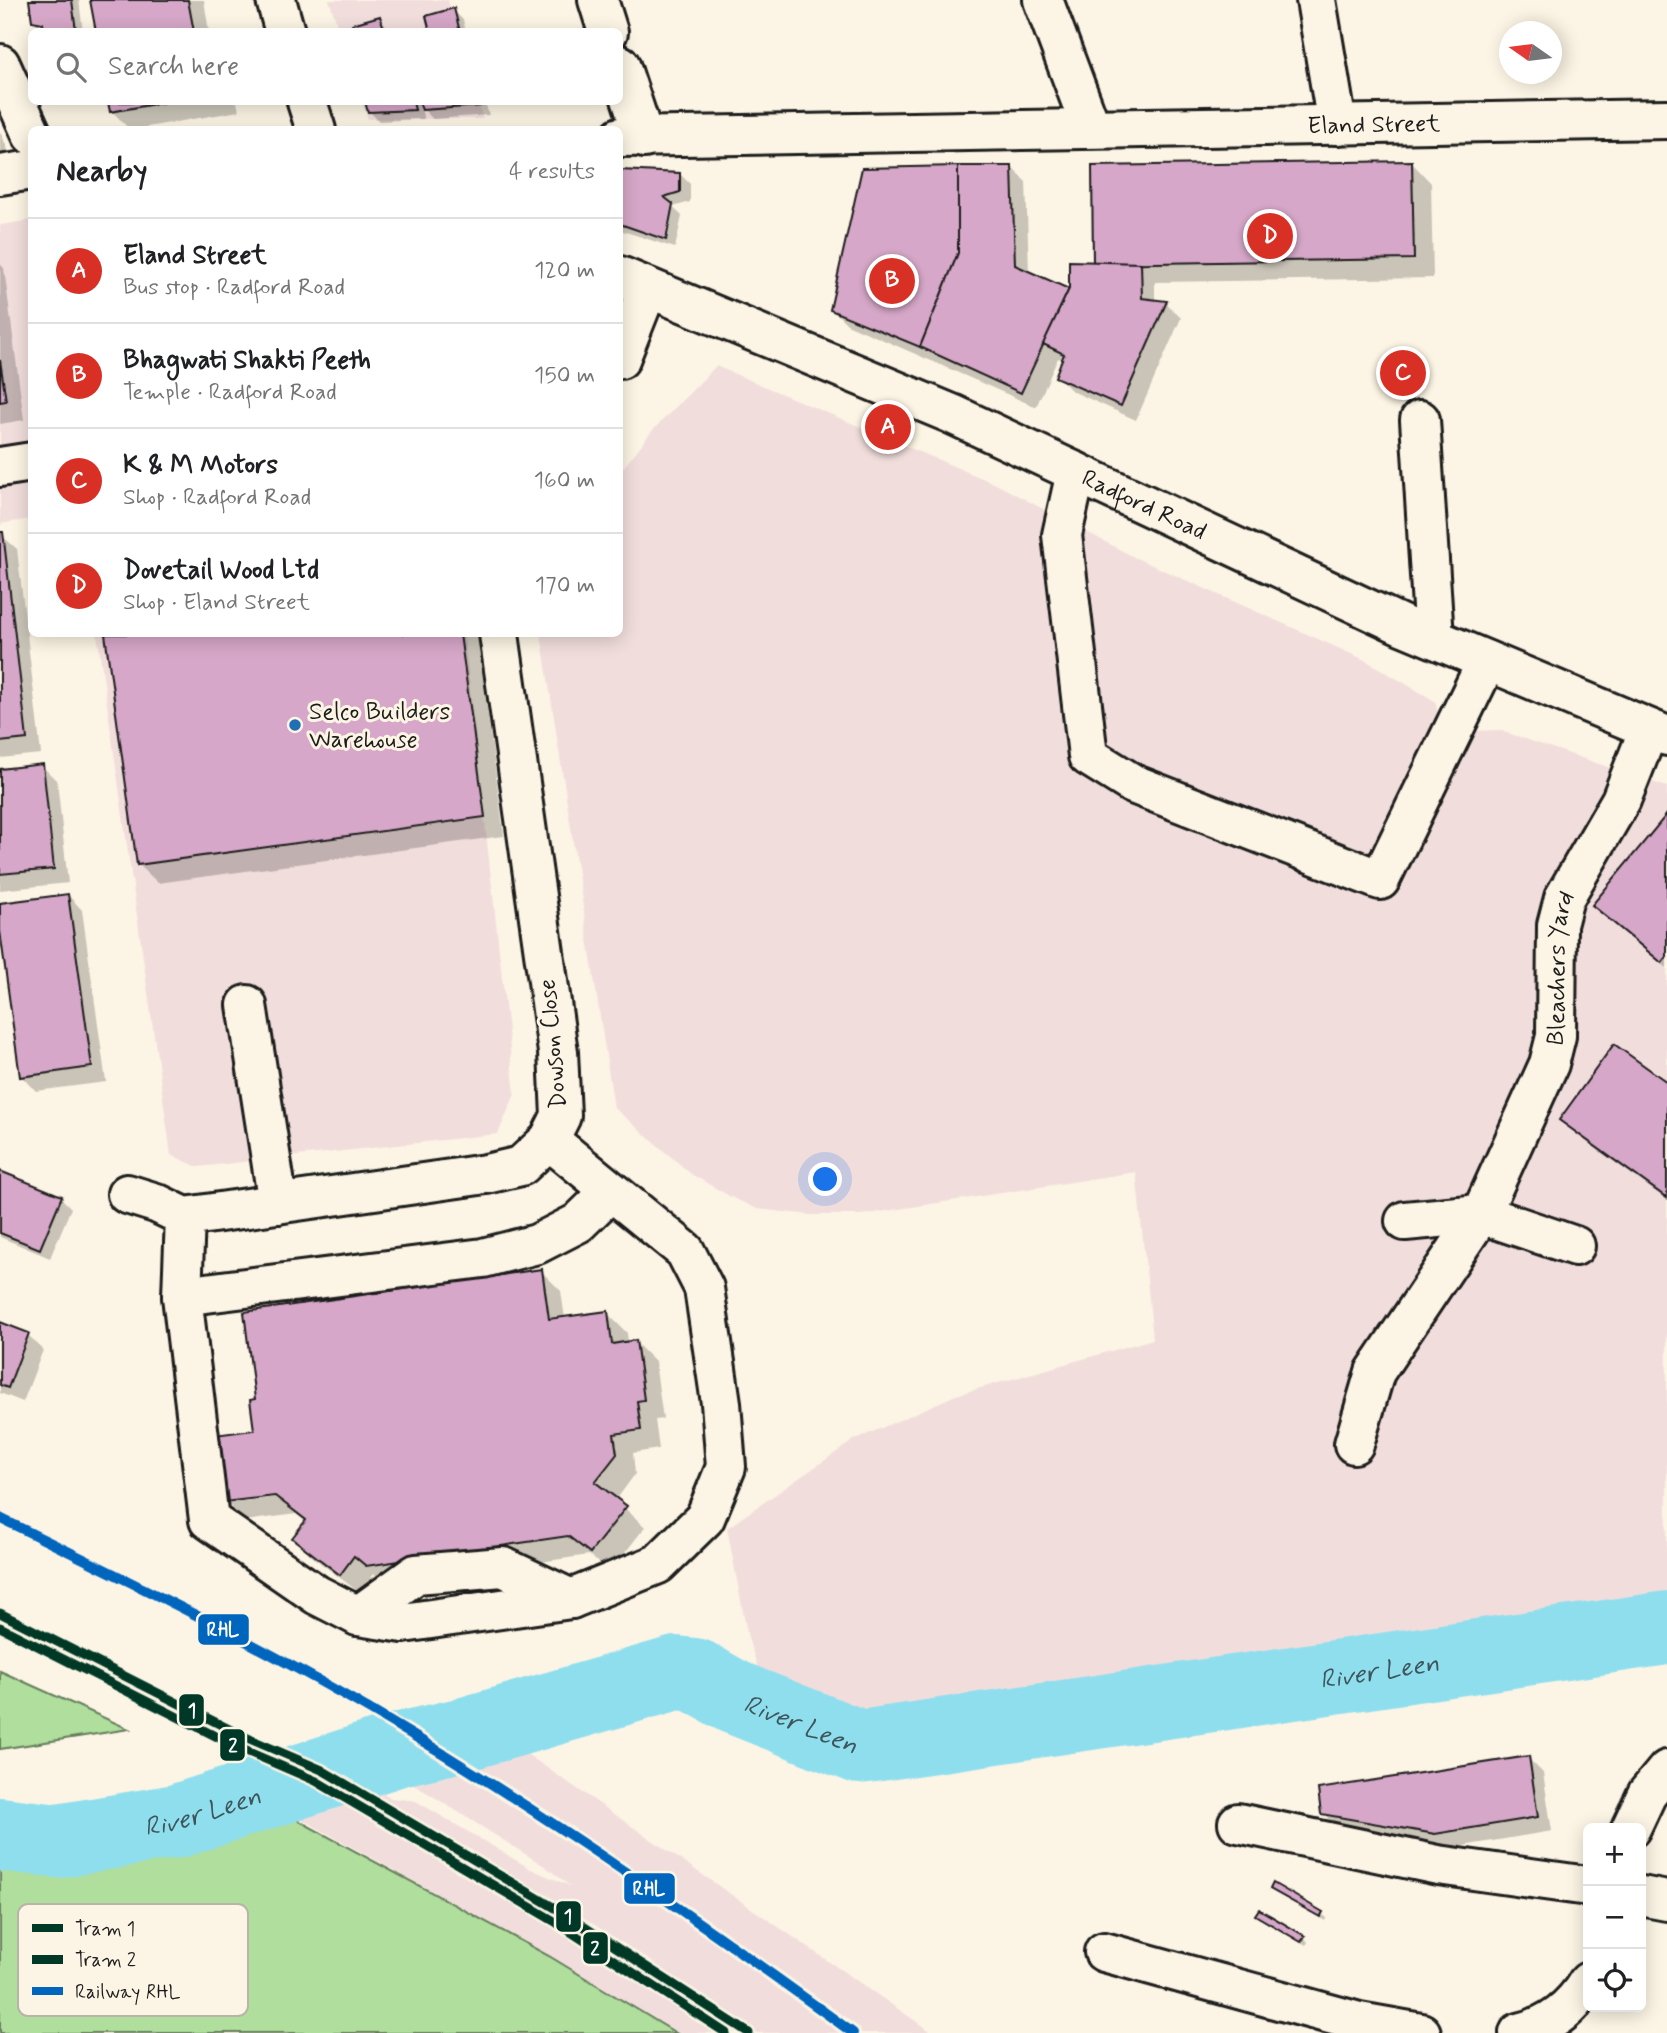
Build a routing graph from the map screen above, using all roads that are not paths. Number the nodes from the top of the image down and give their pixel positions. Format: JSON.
{"nodes":[{"id":1,"x":275,"y":0,"type":"edge"},
{"id":2,"x":597,"y":0,"type":"edge"},
{"id":3,"x":1043,"y":0,"type":"edge"},
{"id":4,"x":1317,"y":0,"type":"edge"},
{"id":5,"x":284,"y":28,"type":"edge"},
{"id":6,"x":607,"y":28,"type":"edge"},
{"id":7,"x":0,"y":64,"type":"edge"},
{"id":8,"x":623,"y":83,"type":"edge"},
{"id":9,"x":308,"y":105,"type":"edge"},
{"id":10,"x":1667,"y":119,"type":"edge"},
{"id":11,"x":1337,"y":125,"type":"junction"},
{"id":12,"x":28,"y":126,"type":"edge"},
{"id":13,"x":315,"y":126,"type":"edge"},
{"id":14,"x":1091,"y":128,"type":"junction"},
{"id":15,"x":632,"y":138,"type":"edge"},
{"id":16,"x":28,"y":171,"type":"edge"},
{"id":17,"x":0,"y":175,"type":"edge"},
{"id":18,"x":634,"y":282,"type":"edge"},
{"id":19,"x":623,"y":342,"type":"edge"},
{"id":20,"x":1420,"y":420,"type":"dead end"},
{"id":21,"x":28,"y":464,"type":"edge"},
{"id":22,"x":0,"y":467,"type":"edge"},
{"id":23,"x":1076,"y":472,"type":"junction"},
{"id":24,"x":499,"y":637,"type":"edge"},
{"id":25,"x":1434,"y":638,"type":"junction"},
{"id":26,"x":1487,"y":661,"type":"junction"},
{"id":27,"x":1658,"y":732,"type":"edge"},
{"id":28,"x":247,"y":1004,"type":"dead end"},
{"id":29,"x":549,"y":1140,"type":"junction"},
{"id":30,"x":611,"y":1191,"type":"junction"},
{"id":31,"x":127,"y":1194,"type":"dead end"},
{"id":32,"x":278,"y":1204,"type":"junction"},
{"id":33,"x":1481,"y":1214,"type":"junction"},
{"id":34,"x":185,"y":1217,"type":"junction"},
{"id":35,"x":1405,"y":1220,"type":"dead end"},
{"id":36,"x":1575,"y":1246,"type":"dead end"},
{"id":37,"x":182,"y":1296,"type":"junction"},
{"id":38,"x":1354,"y":1444,"type":"dead end"},
{"id":39,"x":1667,"y":1770,"type":"edge"},
{"id":40,"x":1238,"y":1823,"type":"dead end"},
{"id":41,"x":1633,"y":1823,"type":"edge"},
{"id":42,"x":1583,"y":1885,"type":"edge"},
{"id":43,"x":1646,"y":1897,"type":"edge"},
{"id":44,"x":1667,"y":1901,"type":"edge"},
{"id":45,"x":1104,"y":1952,"type":"dead end"},
{"id":46,"x":1583,"y":1990,"type":"edge"},
{"id":47,"x":1421,"y":2033,"type":"edge"},
{"id":48,"x":1519,"y":2033,"type":"edge"}],
"edges":[{"from":1,"to":5,"type":"street"},
{"from":2,"to":6,"type":"street"},
{"from":3,"to":14,"type":"street"},
{"from":4,"to":11,"type":"street"},
{"from":7,"to":12,"type":"street"},
{"from":8,"to":15,"type":"street"},
{"from":9,"to":13,"type":"street"},
{"from":10,"to":11,"type":"street","name":"Eland Street"},
{"from":11,"to":14,"type":"street","name":"Eland Street"},
{"from":14,"to":15,"type":"street","name":"Eland Street"},
{"from":16,"to":17,"type":"street"},
{"from":18,"to":19,"type":"street"},
{"from":18,"to":23,"type":"street","name":"Radford Road"},
{"from":20,"to":25,"type":"street"},
{"from":21,"to":22,"type":"street"},
{"from":23,"to":25,"type":"street","name":"Radford Road"},
{"from":23,"to":26,"type":"street"},
{"from":24,"to":29,"type":"street","name":"Dowson Close"},
{"from":25,"to":26,"type":"street","name":"Radford Road"},
{"from":26,"to":27,"type":"street","name":"Radford Road"},
{"from":27,"to":33,"type":"street","name":"Bleachers Yard"},
{"from":28,"to":32,"type":"street"},
{"from":29,"to":30,"type":"street"},
{"from":29,"to":32,"type":"street","name":"Dowson Close"},
{"from":30,"to":37,"type":"street"},
{"from":30,"to":37,"type":"street"},
{"from":31,"to":34,"type":"street"},
{"from":32,"to":34,"type":"street","name":"Dowson Close"},
{"from":33,"to":35,"type":"street"},
{"from":33,"to":36,"type":"street"},
{"from":33,"to":38,"type":"street","name":"Bleachers Yard"},
{"from":34,"to":37,"type":"street"},
{"from":39,"to":41,"type":"street"},
{"from":40,"to":42,"type":"street"},
{"from":43,"to":44,"type":"street"},
{"from":45,"to":47,"type":"street"},
{"from":46,"to":48,"type":"street"}]}
